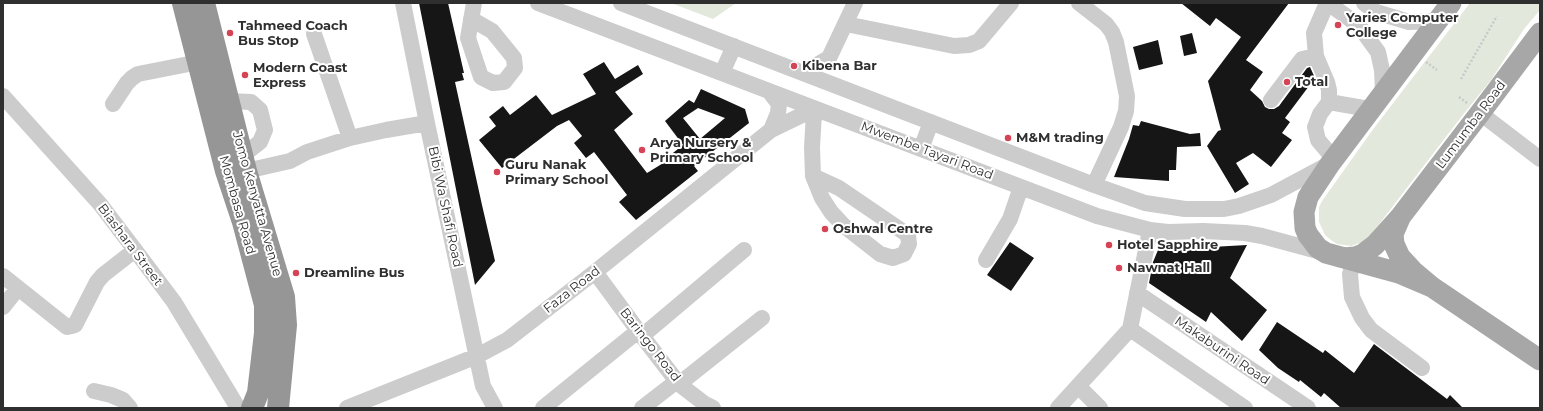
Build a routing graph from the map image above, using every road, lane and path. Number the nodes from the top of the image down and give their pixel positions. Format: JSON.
{"nodes":[{"id":1,"x":183,"y":3,"type":"edge"},
{"id":2,"x":204,"y":3,"type":"edge"},
{"id":3,"x":403,"y":3,"type":"edge"},
{"id":4,"x":474,"y":3,"type":"edge"},
{"id":5,"x":538,"y":3,"type":"edge"},
{"id":6,"x":622,"y":3,"type":"edge"},
{"id":7,"x":855,"y":3,"type":"edge"},
{"id":8,"x":1012,"y":3,"type":"edge"},
{"id":9,"x":1079,"y":3,"type":"edge"},
{"id":10,"x":1328,"y":3,"type":"edge"},
{"id":11,"x":1364,"y":3,"type":"edge"},
{"id":12,"x":1451,"y":3,"type":"edge"},
{"id":13,"x":1497,"y":16,"type":"dead end"},
{"id":14,"x":471,"y":19,"type":"dead end"},
{"id":15,"x":1437,"y":21,"type":"junction"},
{"id":16,"x":846,"y":24,"type":"junction"},
{"id":17,"x":314,"y":34,"type":"dead end"},
{"id":18,"x":1540,"y":34,"type":"edge"},
{"id":19,"x":734,"y":46,"type":"junction"},
{"id":20,"x":1316,"y":56,"type":"junction"},
{"id":21,"x":829,"y":58,"type":"junction"},
{"id":22,"x":198,"y":62,"type":"junction"},
{"id":23,"x":722,"y":73,"type":"junction"},
{"id":24,"x":803,"y":73,"type":"junction"},
{"id":25,"x":1461,"y":79,"type":"dead end"},
{"id":26,"x":834,"y":85,"type":"junction"},
{"id":27,"x":769,"y":91,"type":"junction"},
{"id":28,"x":1383,"y":91,"type":"junction"},
{"id":29,"x":3,"y":96,"type":"edge"},
{"id":30,"x":1270,"y":100,"type":"dead end"},
{"id":31,"x":1329,"y":102,"type":"junction"},
{"id":32,"x":113,"y":104,"type":"dead end"},
{"id":33,"x":1369,"y":109,"type":"junction"},
{"id":34,"x":819,"y":112,"type":"junction"},
{"id":35,"x":1480,"y":113,"type":"junction"},
{"id":36,"x":931,"y":122,"type":"junction"},
{"id":37,"x":426,"y":124,"type":"junction"},
{"id":38,"x":771,"y":130,"type":"junction"},
{"id":39,"x":350,"y":138,"type":"junction"},
{"id":40,"x":921,"y":149,"type":"junction"},
{"id":41,"x":1540,"y":159,"type":"edge"},
{"id":42,"x":1332,"y":161,"type":"junction"},
{"id":43,"x":244,"y":163,"type":"junction"},
{"id":44,"x":813,"y":176,"type":"junction"},
{"id":45,"x":1094,"y":184,"type":"junction"},
{"id":46,"x":1021,"y":187,"type":"junction"},
{"id":47,"x":1124,"y":196,"type":"junction"},
{"id":48,"x":1185,"y":209,"type":"junction"},
{"id":49,"x":1401,"y":216,"type":"junction"},
{"id":50,"x":1116,"y":221,"type":"junction"},
{"id":51,"x":1150,"y":230,"type":"junction"},
{"id":52,"x":1187,"y":232,"type":"junction"},
{"id":53,"x":135,"y":250,"type":"junction"},
{"id":54,"x":744,"y":250,"type":"dead end"},
{"id":55,"x":1338,"y":257,"type":"junction"},
{"id":56,"x":986,"y":260,"type":"dead end"},
{"id":57,"x":595,"y":272,"type":"junction"},
{"id":58,"x":3,"y":276,"type":"edge"},
{"id":59,"x":18,"y":288,"type":"junction"},
{"id":60,"x":1432,"y":288,"type":"junction"},
{"id":61,"x":1137,"y":294,"type":"junction"},
{"id":62,"x":3,"y":307,"type":"edge"},
{"id":63,"x":762,"y":318,"type":"dead end"},
{"id":64,"x":1130,"y":328,"type":"junction"},
{"id":65,"x":640,"y":334,"type":"junction"},
{"id":66,"x":477,"y":356,"type":"junction"},
{"id":67,"x":1540,"y":360,"type":"edge"},
{"id":68,"x":1422,"y":368,"type":"dead end"},
{"id":69,"x":678,"y":382,"type":"junction"},
{"id":70,"x":1078,"y":386,"type":"junction"},
{"id":71,"x":94,"y":391,"type":"dead end"},
{"id":72,"x":130,"y":408,"type":"edge"},
{"id":73,"x":238,"y":408,"type":"edge"},
{"id":74,"x":252,"y":408,"type":"edge"},
{"id":75,"x":273,"y":408,"type":"edge"},
{"id":76,"x":278,"y":408,"type":"edge"},
{"id":77,"x":347,"y":408,"type":"edge"},
{"id":78,"x":495,"y":408,"type":"edge"},
{"id":79,"x":543,"y":408,"type":"edge"},
{"id":80,"x":642,"y":408,"type":"edge"},
{"id":81,"x":714,"y":408,"type":"edge"},
{"id":82,"x":1058,"y":408,"type":"edge"},
{"id":83,"x":1100,"y":408,"type":"edge"},
{"id":84,"x":1244,"y":408,"type":"edge"},
{"id":85,"x":1308,"y":408,"type":"edge"}],
"edges":[{"from":1,"to":22,"type":"highway","name":"Mombasa Road"},
{"from":2,"to":43,"type":"highway","name":"Jomo Kenyatta Avenue"},
{"from":3,"to":37,"type":"street","name":"Bibi Wa Shafi Road"},
{"from":4,"to":14,"type":"street"},
{"from":5,"to":23,"type":"street","name":"Mwembe Tayari Road"},
{"from":6,"to":19,"type":"street"},
{"from":7,"to":16,"type":"street"},
{"from":8,"to":16,"type":"street"},
{"from":9,"to":45,"type":"street"},
{"from":10,"to":20,"type":"street"},
{"from":10,"to":28,"type":"street"},
{"from":11,"to":15,"type":"street"},
{"from":12,"to":15,"type":"main road"},
{"from":13,"to":25,"type":"path"},
{"from":15,"to":28,"type":"main road"},
{"from":16,"to":21,"type":"street"},
{"from":17,"to":39,"type":"street"},
{"from":18,"to":35,"type":"main road","name":"Lumumba Road"},
{"from":19,"to":23,"type":"street"},
{"from":19,"to":24,"type":"street"},
{"from":20,"to":30,"type":"street"},
{"from":20,"to":31,"type":"street"},
{"from":21,"to":24,"type":"street"},
{"from":21,"to":26,"type":"street"},
{"from":22,"to":32,"type":"street"},
{"from":22,"to":74,"type":"highway","name":"Mombasa Road"},
{"from":23,"to":27,"type":"street","name":"Mwembe Tayari Road"},
{"from":24,"to":26,"type":"street"},
{"from":26,"to":36,"type":"street"},
{"from":27,"to":34,"type":"street","name":"Mwembe Tayari Road"},
{"from":27,"to":38,"type":"street"},
{"from":28,"to":33,"type":"main road"},
{"from":29,"to":53,"type":"street","name":"Biashara Street"},
{"from":31,"to":33,"type":"street"},
{"from":31,"to":42,"type":"street"},
{"from":33,"to":42,"type":"main road"},
{"from":34,"to":38,"type":"street","name":"Faza Road"},
{"from":34,"to":40,"type":"street","name":"Mwembe Tayari Road"},
{"from":34,"to":44,"type":"street"},
{"from":35,"to":41,"type":"street"},
{"from":35,"to":49,"type":"main road","name":"Lumumba Road"},
{"from":36,"to":40,"type":"street"},
{"from":36,"to":45,"type":"street"},
{"from":37,"to":39,"type":"street"},
{"from":37,"to":66,"type":"street","name":"Bibi Wa Shafi Road"},
{"from":38,"to":57,"type":"street","name":"Faza Road"},
{"from":39,"to":43,"type":"street"},
{"from":40,"to":46,"type":"street","name":"Mwembe Tayari Road"},
{"from":42,"to":48,"type":"street"},
{"from":42,"to":55,"type":"main road"},
{"from":43,"to":76,"type":"highway","name":"Jomo Kenyatta Avenue"},
{"from":44,"to":44,"type":"street"},
{"from":45,"to":47,"type":"street"},
{"from":46,"to":50,"type":"street","name":"Mwembe Tayari Road"},
{"from":46,"to":56,"type":"street"},
{"from":47,"to":48,"type":"street"},
{"from":47,"to":50,"type":"street"},
{"from":48,"to":52,"type":"street"},
{"from":49,"to":55,"type":"main road","name":"Lumumba Road"},
{"from":49,"to":60,"type":"main road","name":"Lumumba Road"},
{"from":50,"to":51,"type":"street","name":"Mwembe Tayari Road"},
{"from":51,"to":52,"type":"street","name":"Mwembe Tayari Road"},
{"from":51,"to":61,"type":"street"},
{"from":52,"to":55,"type":"street","name":"Mwembe Tayari Road"},
{"from":53,"to":59,"type":"street"},
{"from":53,"to":73,"type":"street","name":"Biashara Street"},
{"from":54,"to":65,"type":"street"},
{"from":55,"to":60,"type":"main road"},
{"from":55,"to":68,"type":"street"},
{"from":57,"to":65,"type":"street","name":"Baringo Road"},
{"from":57,"to":66,"type":"street","name":"Faza Road"},
{"from":58,"to":59,"type":"street"},
{"from":59,"to":62,"type":"street"},
{"from":60,"to":67,"type":"main road"},
{"from":61,"to":64,"type":"street"},
{"from":61,"to":85,"type":"street","name":"Makaburini Road"},
{"from":63,"to":69,"type":"street"},
{"from":64,"to":70,"type":"street"},
{"from":64,"to":84,"type":"street"},
{"from":65,"to":69,"type":"street","name":"Baringo Road"},
{"from":65,"to":79,"type":"street"},
{"from":66,"to":77,"type":"street","name":"Faza Road"},
{"from":66,"to":78,"type":"street","name":"Bibi Wa Shafi Road"},
{"from":69,"to":80,"type":"street"},
{"from":69,"to":81,"type":"street","name":"Baringo Road"},
{"from":70,"to":82,"type":"street"},
{"from":70,"to":83,"type":"street"},
{"from":71,"to":72,"type":"street"},
{"from":74,"to":75,"type":"highway"}]}
